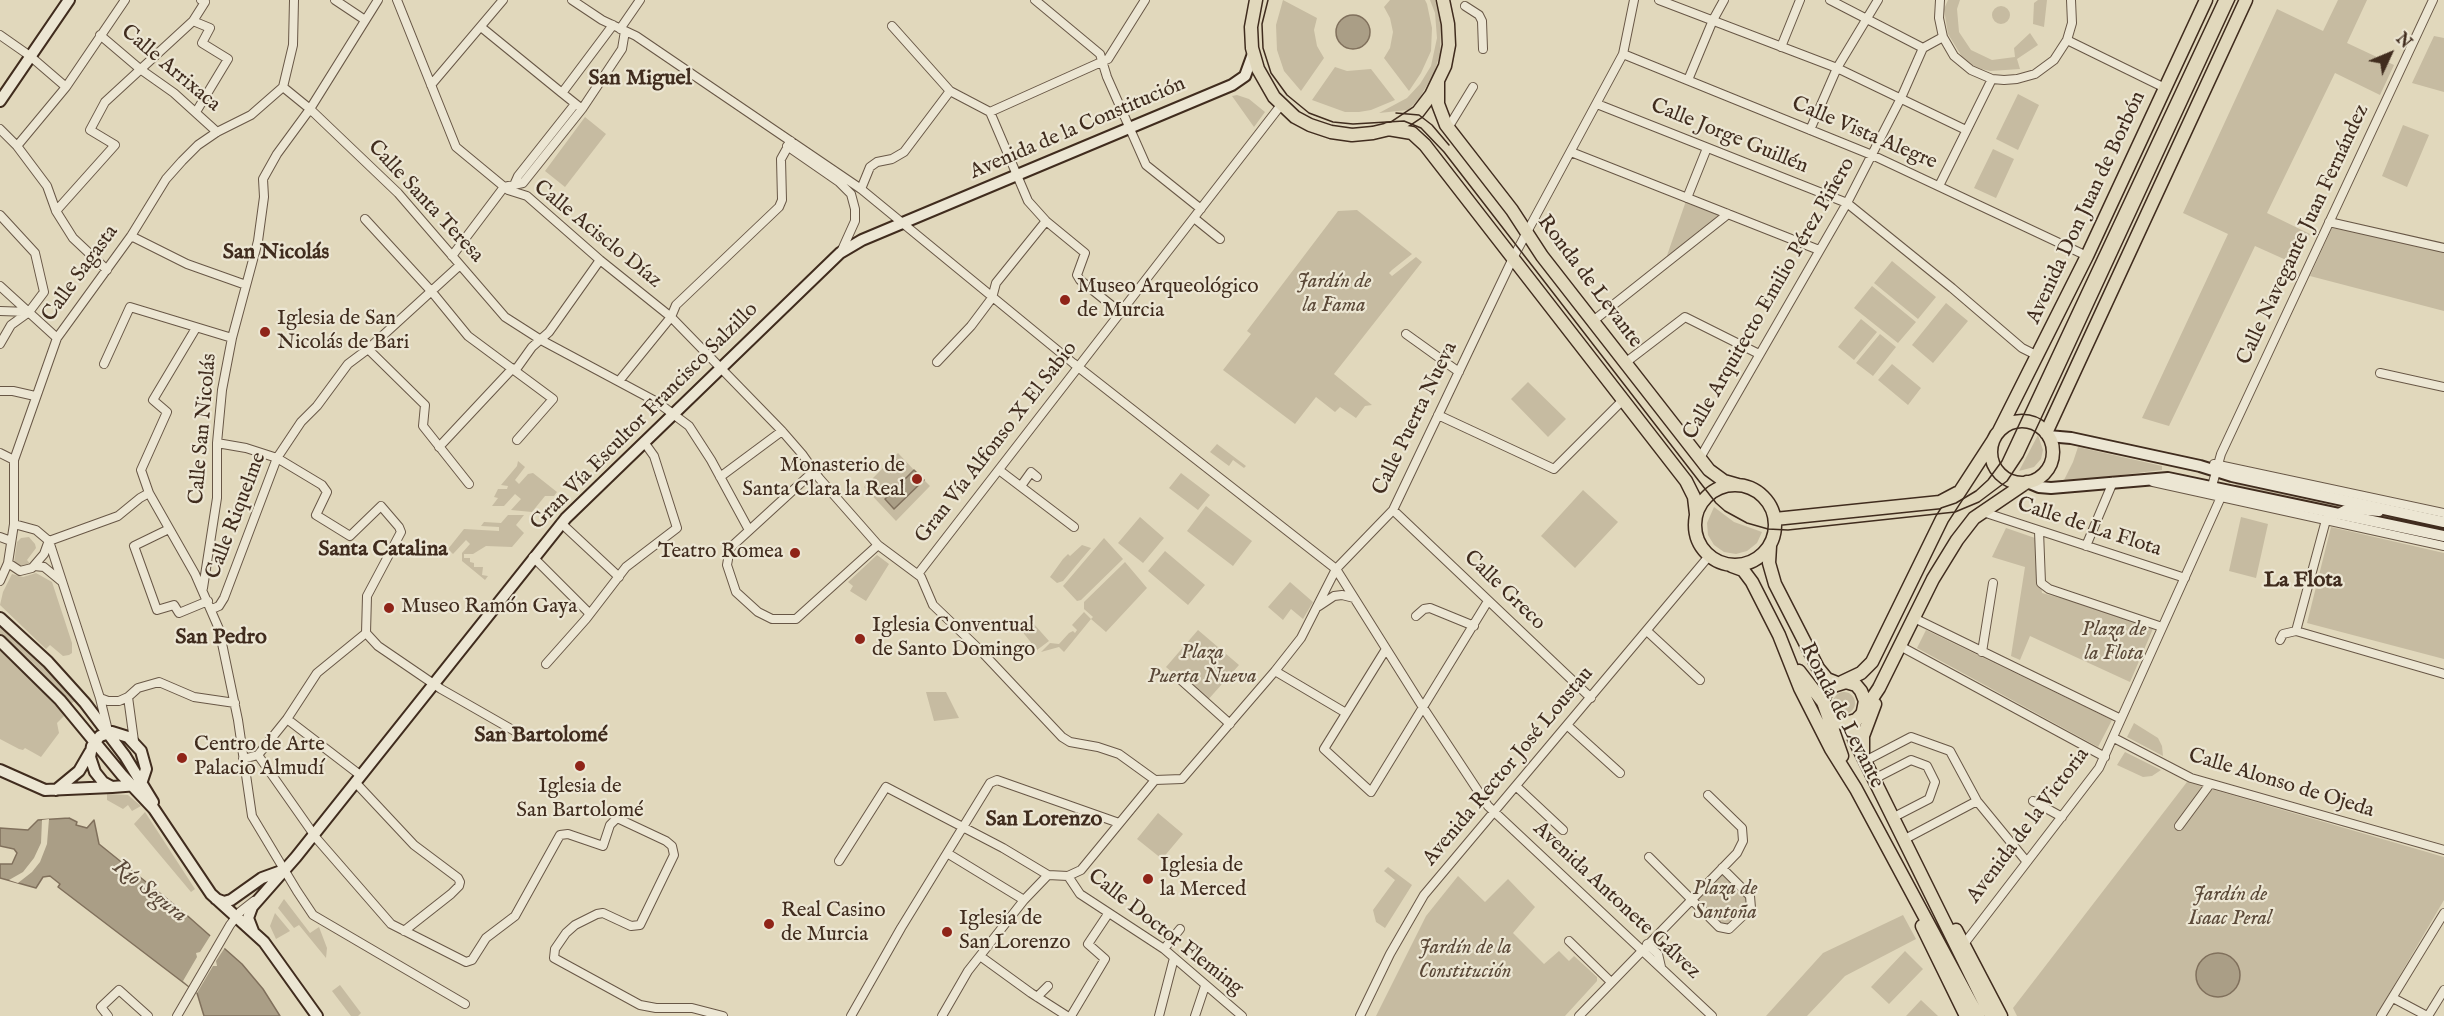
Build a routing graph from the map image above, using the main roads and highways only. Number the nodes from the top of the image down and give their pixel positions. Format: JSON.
{"nodes":[{"id":1,"x":69,"y":0,"type":"edge"},
{"id":2,"x":1256,"y":0,"type":"edge"},
{"id":3,"x":1443,"y":0,"type":"edge"},
{"id":4,"x":2206,"y":0,"type":"edge"},
{"id":5,"x":2246,"y":0,"type":"edge"},
{"id":6,"x":1253,"y":54,"type":"junction"},
{"id":7,"x":1438,"y":82,"type":"junction"},
{"id":8,"x":0,"y":101,"type":"edge"},
{"id":9,"x":1388,"y":129,"type":"junction"},
{"id":10,"x":840,"y":253,"type":"joint"},
{"id":11,"x":2047,"y":434,"type":"junction"},
{"id":12,"x":1997,"y":435,"type":"junction"},
{"id":13,"x":2027,"y":482,"type":"junction"},
{"id":14,"x":1738,"y":485,"type":"junction"},
{"id":15,"x":1966,"y":485,"type":"junction"},
{"id":16,"x":1696,"y":514,"type":"junction"},
{"id":17,"x":1775,"y":519,"type":"junction"},
{"id":18,"x":2444,"y":522,"type":"edge"},
{"id":19,"x":2444,"y":536,"type":"edge"},
{"id":20,"x":1770,"y":545,"type":"junction"},
{"id":21,"x":1732,"y":566,"type":"junction"},
{"id":22,"x":0,"y":618,"type":"edge"},
{"id":23,"x":1779,"y":636,"type":"junction"},
{"id":24,"x":0,"y":641,"type":"edge"},
{"id":25,"x":1886,"y":675,"type":"junction"},
{"id":26,"x":1839,"y":683,"type":"junction"},
{"id":27,"x":1826,"y":710,"type":"junction"},
{"id":28,"x":1859,"y":716,"type":"junction"},
{"id":29,"x":108,"y":732,"type":"junction"},
{"id":30,"x":92,"y":747,"type":"junction"},
{"id":31,"x":1865,"y":761,"type":"junction"},
{"id":32,"x":0,"y":771,"type":"edge"},
{"id":33,"x":138,"y":784,"type":"junction"},
{"id":34,"x":112,"y":787,"type":"junction"},
{"id":35,"x":1856,"y":789,"type":"junction"},
{"id":36,"x":56,"y":790,"type":"junction"},
{"id":37,"x":1907,"y":844,"type":"junction"},
{"id":38,"x":1893,"y":859,"type":"junction"},
{"id":39,"x":284,"y":870,"type":"junction"},
{"id":40,"x":213,"y":897,"type":"junction"},
{"id":41,"x":254,"y":932,"type":"junction"},
{"id":42,"x":317,"y":1016,"type":"edge"},
{"id":43,"x":1966,"y":1016,"type":"edge"},
{"id":44,"x":1978,"y":1016,"type":"edge"},
{"id":45,"x":1991,"y":1016,"type":"edge"},
{"id":46,"x":2001,"y":1016,"type":"edge"}],
"edges":[{"from":1,"to":8,"type":"main road"},
{"from":2,"to":6,"type":"main road"},
{"from":3,"to":7,"type":"main road"},
{"from":4,"to":12,"type":"main road","name":"Avenida Don Juan de Borbón"},
{"from":5,"to":11,"type":"main road"},
{"from":6,"to":9,"type":"main road"},
{"from":6,"to":10,"type":"main road","name":"Avenida de la Constitución"},
{"from":7,"to":9,"type":"main road"},
{"from":7,"to":14,"type":"main road","name":"Ronda de Levante"},
{"from":9,"to":16,"type":"main road"},
{"from":10,"to":39,"type":"main road","name":"Gran Vía Escultor Francisco Salzillo"},
{"from":11,"to":12,"type":"main road"},
{"from":11,"to":13,"type":"main road"},
{"from":11,"to":18,"type":"main road"},
{"from":12,"to":13,"type":"main road"},
{"from":12,"to":15,"type":"main road","name":"Avenida Don Juan de Borbón"},
{"from":13,"to":19,"type":"main road"},
{"from":13,"to":25,"type":"main road"},
{"from":14,"to":16,"type":"main road"},
{"from":14,"to":17,"type":"main road"},
{"from":15,"to":17,"type":"main road"},
{"from":15,"to":26,"type":"main road","name":"Avenida Don Juan de Borbón"},
{"from":16,"to":21,"type":"main road"},
{"from":17,"to":20,"type":"main road"},
{"from":20,"to":21,"type":"main road"},
{"from":20,"to":26,"type":"main road","name":"Ronda de Levante"},
{"from":21,"to":23,"type":"main road","name":"Ronda de Levante"},
{"from":22,"to":29,"type":"main road"},
{"from":23,"to":27,"type":"main road"},
{"from":23,"to":35,"type":"main road","name":"Ronda de Levante"},
{"from":24,"to":30,"type":"main road"},
{"from":25,"to":28,"type":"main road"},
{"from":25,"to":31,"type":"main road"},
{"from":26,"to":27,"type":"main road"},
{"from":26,"to":28,"type":"main road"},
{"from":27,"to":28,"type":"main road"},
{"from":27,"to":35,"type":"main road"},
{"from":28,"to":31,"type":"main road","name":"Ronda de Levante"},
{"from":29,"to":30,"type":"main road"},
{"from":29,"to":33,"type":"main road"},
{"from":29,"to":33,"type":"main road"},
{"from":30,"to":33,"type":"main road"},
{"from":30,"to":34,"type":"main road"},
{"from":30,"to":36,"type":"main road"},
{"from":31,"to":37,"type":"main road","name":"Ronda de Levante"},
{"from":32,"to":36,"type":"main road"},
{"from":33,"to":34,"type":"main road"},
{"from":33,"to":40,"type":"main road"},
{"from":34,"to":36,"type":"main road"},
{"from":35,"to":38,"type":"main road","name":"Ronda de Levante"},
{"from":37,"to":45,"type":"main road","name":"Ronda de Levante"},
{"from":37,"to":46,"type":"main road","name":"Ronda de Levante"},
{"from":38,"to":43,"type":"main road","name":"Ronda de Levante"},
{"from":38,"to":44,"type":"main road","name":"Ronda de Levante"},
{"from":39,"to":40,"type":"main road"},
{"from":39,"to":41,"type":"main road","name":"Gran Vía Escultor Francisco Salzillo"},
{"from":40,"to":41,"type":"main road"},
{"from":41,"to":42,"type":"main road"}]}
